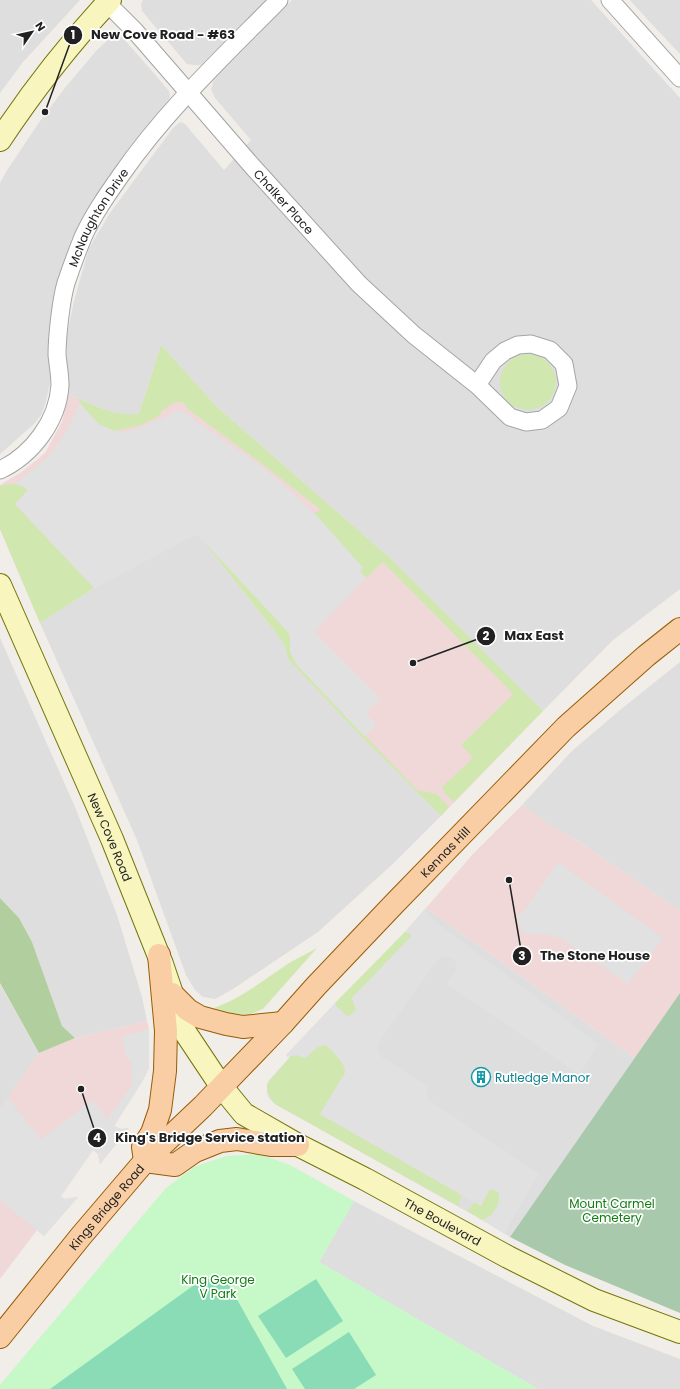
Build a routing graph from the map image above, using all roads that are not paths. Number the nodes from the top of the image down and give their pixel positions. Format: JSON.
{"nodes":[{"id":1,"x":279,"y":0,"type":"edge"},
{"id":2,"x":610,"y":0,"type":"edge"},
{"id":3,"x":109,"y":1,"type":"edge"},
{"id":4,"x":680,"y":78,"type":"edge"},
{"id":5,"x":188,"y":92,"type":"junction"},
{"id":6,"x":0,"y":140,"type":"edge"},
{"id":7,"x":477,"y":385,"type":"junction"},
{"id":8,"x":0,"y":470,"type":"edge"},
{"id":9,"x":0,"y":586,"type":"edge"},
{"id":10,"x":680,"y":629,"type":"edge"},
{"id":11,"x":159,"y":955,"type":"junction"},
{"id":12,"x":172,"y":994,"type":"junction"},
{"id":13,"x":283,"y":1023,"type":"junction"},
{"id":14,"x":221,"y":1086,"type":"junction"},
{"id":15,"x":298,"y":1145,"type":"junction"},
{"id":16,"x":145,"y":1162,"type":"junction"},
{"id":17,"x":680,"y":1332,"type":"edge"},
{"id":18,"x":0,"y":1337,"type":"edge"}],
"edges":[{"from":1,"to":5,"type":"street","name":"McNaughton Drive"},
{"from":2,"to":4,"type":"street"},
{"from":3,"to":5,"type":"street","name":"Chalker Place"},
{"from":3,"to":6,"type":"street"},
{"from":5,"to":7,"type":"street","name":"Chalker Place"},
{"from":5,"to":8,"type":"street","name":"McNaughton Drive"},
{"from":7,"to":7,"type":"street","name":"Chalker Place"},
{"from":9,"to":11,"type":"street","name":"New Cove Road"},
{"from":10,"to":13,"type":"main road","name":"Kennas Hill"},
{"from":11,"to":12,"type":"street","name":"New Cove Road"},
{"from":11,"to":16,"type":"main road"},
{"from":12,"to":13,"type":"main road"},
{"from":12,"to":14,"type":"street","name":"New Cove Road"},
{"from":13,"to":14,"type":"main road","name":"Kennas Hill"},
{"from":14,"to":15,"type":"street","name":"The Boulevard"},
{"from":14,"to":16,"type":"main road","name":"Kings Bridge Road"},
{"from":15,"to":16,"type":"main road"},
{"from":15,"to":17,"type":"street","name":"The Boulevard"},
{"from":16,"to":18,"type":"main road","name":"Kings Bridge Road"}]}
